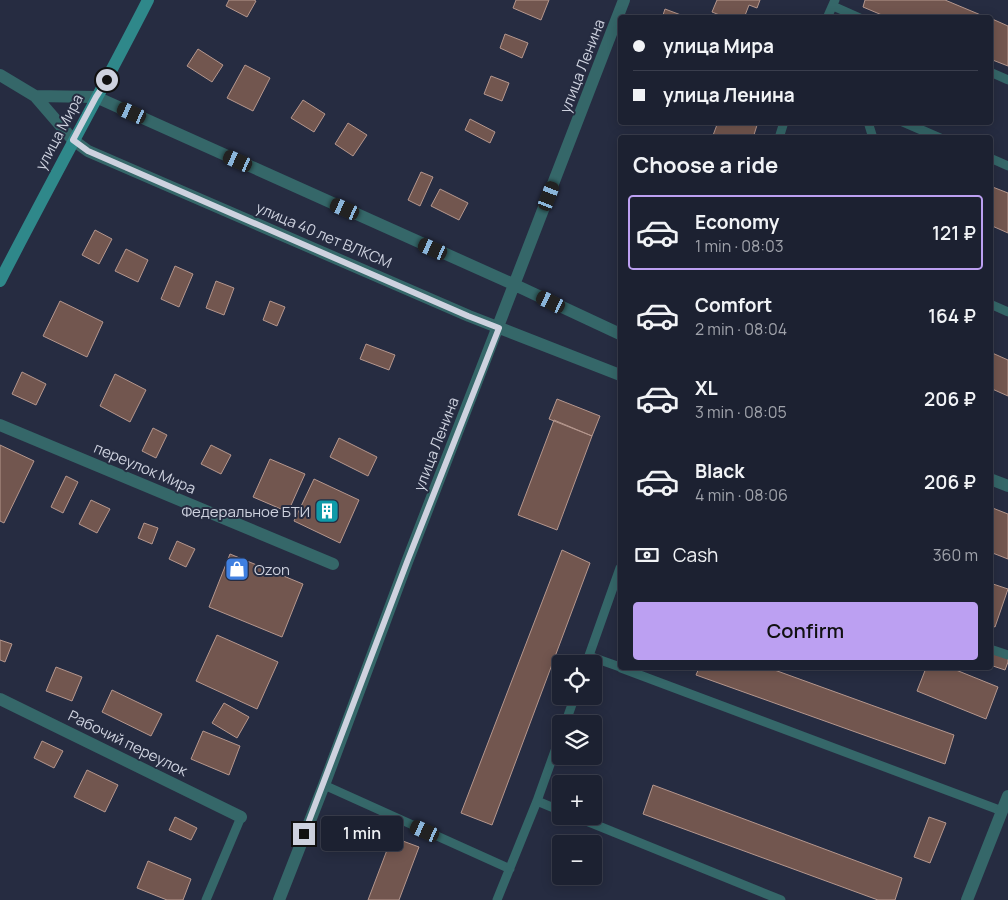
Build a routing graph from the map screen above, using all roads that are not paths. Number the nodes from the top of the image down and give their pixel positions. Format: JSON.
{"nodes":[{"id":1,"x":148,"y":0,"type":"edge"},
{"id":2,"x":624,"y":0,"type":"edge"},
{"id":3,"x":834,"y":3,"type":"edge"},
{"id":4,"x":618,"y":15,"type":"edge"},
{"id":5,"x":828,"y":15,"type":"edge"},
{"id":6,"x":855,"y":15,"type":"edge"},
{"id":7,"x":618,"y":16,"type":"edge"},
{"id":8,"x":993,"y":73,"type":"edge"},
{"id":9,"x":0,"y":75,"type":"edge"},
{"id":10,"x":1008,"y":80,"type":"edge"},
{"id":11,"x":35,"y":96,"type":"junction"},
{"id":12,"x":96,"y":97,"type":"junction"},
{"id":13,"x":910,"y":125,"type":"edge"},
{"id":14,"x":933,"y":135,"type":"edge"},
{"id":15,"x":73,"y":140,"type":"junction"},
{"id":16,"x":993,"y":159,"type":"edge"},
{"id":17,"x":1008,"y":166,"type":"edge"},
{"id":18,"x":0,"y":281,"type":"edge"},
{"id":19,"x":515,"y":284,"type":"junction"},
{"id":20,"x":993,"y":305,"type":"edge"},
{"id":21,"x":1008,"y":312,"type":"edge"},
{"id":22,"x":499,"y":328,"type":"junction"},
{"id":23,"x":618,"y":333,"type":"edge"},
{"id":24,"x":618,"y":374,"type":"edge"},
{"id":25,"x":0,"y":425,"type":"edge"},
{"id":26,"x":993,"y":480,"type":"edge"},
{"id":27,"x":1008,"y":486,"type":"edge"},
{"id":28,"x":333,"y":564,"type":"dead end"},
{"id":29,"x":618,"y":574,"type":"edge"},
{"id":30,"x":993,"y":650,"type":"edge"},
{"id":31,"x":590,"y":655,"type":"edge"},
{"id":32,"x":1008,"y":655,"type":"edge"},
{"id":33,"x":602,"y":663,"type":"edge"},
{"id":34,"x":618,"y":667,"type":"edge"},
{"id":35,"x":628,"y":670,"type":"edge"},
{"id":36,"x":0,"y":699,"type":"edge"},
{"id":37,"x":552,"y":759,"type":"edge"},
{"id":38,"x":324,"y":785,"type":"junction"},
{"id":39,"x":1008,"y":796,"type":"edge"},
{"id":40,"x":537,"y":801,"type":"junction"},
{"id":41,"x":552,"y":807,"type":"edge"},
{"id":42,"x":1002,"y":811,"type":"junction"},
{"id":43,"x":241,"y":817,"type":"joint"},
{"id":44,"x":596,"y":825,"type":"edge"},
{"id":45,"x":510,"y":869,"type":"junction"},
{"id":46,"x":206,"y":900,"type":"edge"},
{"id":47,"x":279,"y":900,"type":"edge"},
{"id":48,"x":497,"y":900,"type":"edge"},
{"id":49,"x":782,"y":900,"type":"edge"},
{"id":50,"x":967,"y":900,"type":"edge"}],
"edges":[{"from":1,"to":12,"type":"main road","name":"улица Мира"},
{"from":2,"to":4,"type":"street","name":"улица Ленина"},
{"from":3,"to":5,"type":"lane"},
{"from":3,"to":6,"type":"lane"},
{"from":7,"to":19,"type":"street","name":"улица Ленина"},
{"from":8,"to":10,"type":"lane"},
{"from":9,"to":11,"type":"street","name":"улица 40 лет ВЛКСМ"},
{"from":11,"to":12,"type":"street","name":"улица 40 лет ВЛКСМ"},
{"from":11,"to":15,"type":"street","name":"улица 40 лет ВЛКСМ"},
{"from":12,"to":15,"type":"main road","name":"улица Мира"},
{"from":12,"to":19,"type":"street","name":"улица 40 лет ВЛКСМ"},
{"from":13,"to":14,"type":"lane"},
{"from":15,"to":18,"type":"main road","name":"улица Мира"},
{"from":15,"to":22,"type":"street","name":"улица 40 лет ВЛКСМ"},
{"from":16,"to":17,"type":"lane"},
{"from":19,"to":22,"type":"street","name":"улица Ленина"},
{"from":19,"to":23,"type":"street","name":"улица 40 лет ВЛКСМ"},
{"from":20,"to":21,"type":"lane"},
{"from":22,"to":24,"type":"street","name":"улица 40 лет ВЛКСМ"},
{"from":22,"to":38,"type":"street","name":"улица Ленина"},
{"from":25,"to":28,"type":"street","name":"переулок Мира"},
{"from":26,"to":27,"type":"street"},
{"from":29,"to":31,"type":"lane"},
{"from":30,"to":32,"type":"lane"},
{"from":33,"to":34,"type":"lane"},
{"from":35,"to":42,"type":"lane"},
{"from":36,"to":43,"type":"street","name":"Рабочий переулок"},
{"from":37,"to":40,"type":"lane"},
{"from":38,"to":45,"type":"lane"},
{"from":38,"to":47,"type":"street","name":"улица Ленина"},
{"from":39,"to":42,"type":"street"},
{"from":40,"to":41,"type":"lane"},
{"from":40,"to":45,"type":"lane"},
{"from":42,"to":50,"type":"street"},
{"from":43,"to":46,"type":"lane"},
{"from":44,"to":49,"type":"lane"},
{"from":45,"to":48,"type":"lane"}]}
